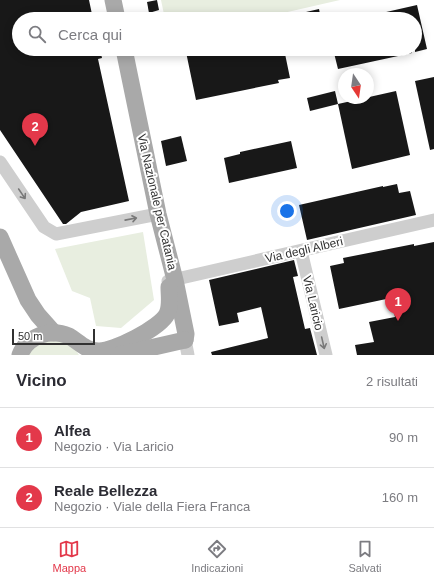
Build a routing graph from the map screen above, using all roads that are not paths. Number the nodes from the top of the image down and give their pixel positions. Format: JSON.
{"nodes":[{"id":1,"x":113,"y":0,"type":"edge"},
{"id":2,"x":116,"y":12,"type":"edge"},
{"id":3,"x":125,"y":56,"type":"edge"},
{"id":4,"x":0,"y":162,"type":"edge"},
{"id":5,"x":158,"y":214,"type":"junction"},
{"id":6,"x":434,"y":220,"type":"edge"},
{"id":7,"x":0,"y":237,"type":"edge"},
{"id":8,"x":301,"y":251,"type":"junction"},
{"id":9,"x":172,"y":281,"type":"junction"},
{"id":10,"x":28,"y":300,"type":"junction"},
{"id":11,"x":54,"y":333,"type":"junction"},
{"id":12,"x":186,"y":347,"type":"edge"},
{"id":13,"x":24,"y":349,"type":"edge"},
{"id":14,"x":83,"y":350,"type":"edge"},
{"id":15,"x":131,"y":350,"type":"edge"},
{"id":16,"x":326,"y":355,"type":"edge"}],
"edges":[{"from":1,"to":2,"type":"main road"},
{"from":3,"to":5,"type":"main road","name":"Via Nazionale per Catania"},
{"from":4,"to":5,"type":"street","one_way":true},
{"from":5,"to":9,"type":"main road","name":"Via Nazionale per Catania"},
{"from":6,"to":8,"type":"street","name":"Via degli Alberi"},
{"from":7,"to":10,"type":"main road"},
{"from":8,"to":9,"type":"street","name":"Via degli Alberi"},
{"from":8,"to":16,"type":"street","name":"Via Laricio","one_way":true},
{"from":9,"to":12,"type":"main road","name":"Via Nazionale per Catania"},
{"from":9,"to":15,"type":"main road"},
{"from":10,"to":11,"type":"main road"},
{"from":10,"to":13,"type":"main road"},
{"from":11,"to":13,"type":"main road"},
{"from":11,"to":14,"type":"main road"},
{"from":12,"to":15,"type":"main road"},
{"from":14,"to":15,"type":"main road"}]}
